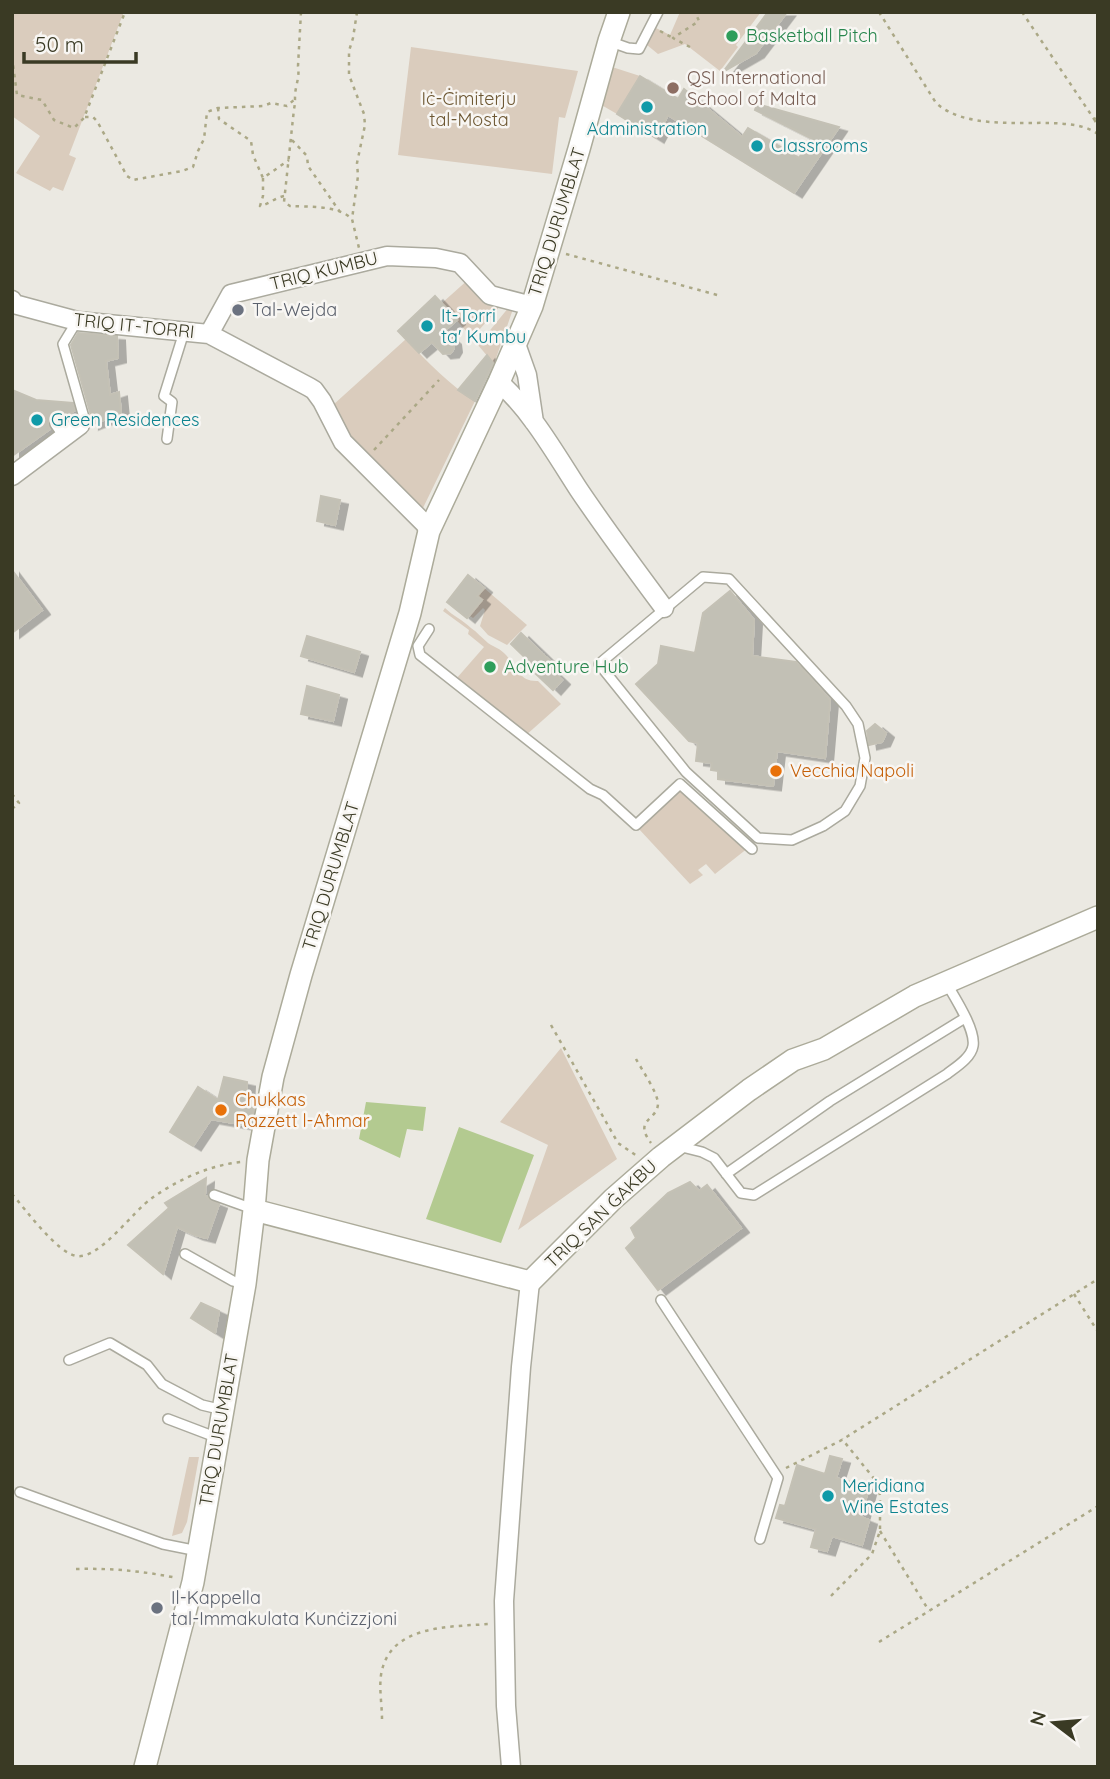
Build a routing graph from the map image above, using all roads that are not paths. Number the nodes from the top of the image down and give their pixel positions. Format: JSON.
{"nodes":[{"id":1,"x":619,"y":12,"type":"edge"},
{"id":2,"x":658,"y":12,"type":"edge"},
{"id":3,"x":609,"y":41,"type":"junction"},
{"id":4,"x":13,"y":303,"type":"edge"},
{"id":5,"x":531,"y":306,"type":"junction"},
{"id":6,"x":77,"y":321,"type":"junction"},
{"id":7,"x":184,"y":332,"type":"junction"},
{"id":8,"x":209,"y":334,"type":"junction"},
{"id":9,"x":516,"y":344,"type":"junction"},
{"id":10,"x":499,"y":382,"type":"junction"},
{"id":11,"x":534,"y":422,"type":"junction"},
{"id":12,"x":82,"y":423,"type":"joint"},
{"id":13,"x":167,"y":439,"type":"dead end"},
{"id":14,"x":12,"y":476,"type":"edge"},
{"id":15,"x":429,"y":531,"type":"junction"},
{"id":16,"x":664,"y":608,"type":"junction"},
{"id":17,"x":429,"y":629,"type":"dead end"},
{"id":18,"x":752,"y":849,"type":"dead end"},
{"id":19,"x":1098,"y":917,"type":"edge"},
{"id":20,"x":946,"y":982,"type":"junction"},
{"id":21,"x":965,"y":1018,"type":"junction"},
{"id":22,"x":662,"y":1156,"type":"junction"},
{"id":23,"x":726,"y":1174,"type":"junction"},
{"id":24,"x":214,"y":1195,"type":"dead end"},
{"id":25,"x":254,"y":1210,"type":"junction"},
{"id":26,"x":185,"y":1254,"type":"dead end"},
{"id":27,"x":530,"y":1282,"type":"junction"},
{"id":28,"x":245,"y":1284,"type":"junction"},
{"id":29,"x":661,"y":1300,"type":"dead end"},
{"id":30,"x":69,"y":1360,"type":"dead end"},
{"id":31,"x":223,"y":1410,"type":"junction"},
{"id":32,"x":168,"y":1419,"type":"dead end"},
{"id":33,"x":218,"y":1438,"type":"junction"},
{"id":34,"x":20,"y":1492,"type":"dead end"},
{"id":35,"x":760,"y":1539,"type":"dead end"},
{"id":36,"x":198,"y":1551,"type":"junction"},
{"id":37,"x":145,"y":1767,"type":"edge"},
{"id":38,"x":511,"y":1767,"type":"edge"}],
"edges":[{"from":1,"to":3,"type":"street","name":"TRIQ DURUMBLAT"},
{"from":2,"to":3,"type":"lane"},
{"from":3,"to":5,"type":"street","name":"TRIQ DURUMBLAT"},
{"from":4,"to":6,"type":"street","name":"TRIQ IT-TORRI"},
{"from":5,"to":8,"type":"street","name":"TRIQ KUMBU"},
{"from":5,"to":9,"type":"street","name":"TRIQ DURUMBLAT"},
{"from":6,"to":7,"type":"street","name":"TRIQ IT-TORRI"},
{"from":6,"to":12,"type":"lane"},
{"from":7,"to":8,"type":"street","name":"TRIQ IT-TORRI"},
{"from":7,"to":13,"type":"lane"},
{"from":8,"to":15,"type":"street","name":"TRIQ IT-TORRI"},
{"from":9,"to":10,"type":"street","name":"TRIQ DURUMBLAT"},
{"from":9,"to":11,"type":"street"},
{"from":10,"to":11,"type":"street"},
{"from":10,"to":15,"type":"street","name":"TRIQ DURUMBLAT"},
{"from":11,"to":16,"type":"street"},
{"from":12,"to":14,"type":"street"},
{"from":15,"to":25,"type":"street","name":"TRIQ DURUMBLAT"},
{"from":16,"to":16,"type":"lane"},
{"from":17,"to":18,"type":"lane"},
{"from":19,"to":20,"type":"street","name":"TRIQ SAN ĠAKBU"},
{"from":20,"to":21,"type":"lane"},
{"from":20,"to":22,"type":"street","name":"TRIQ SAN ĠAKBU"},
{"from":21,"to":23,"type":"lane"},
{"from":21,"to":23,"type":"lane"},
{"from":22,"to":23,"type":"lane"},
{"from":22,"to":27,"type":"street","name":"TRIQ SAN ĠAKBU"},
{"from":24,"to":25,"type":"lane"},
{"from":25,"to":27,"type":"street"},
{"from":25,"to":28,"type":"street","name":"TRIQ DURUMBLAT"},
{"from":26,"to":28,"type":"lane"},
{"from":27,"to":38,"type":"street","name":"TRIQ SAN ĠAKBU"},
{"from":28,"to":31,"type":"street","name":"TRIQ DURUMBLAT"},
{"from":29,"to":35,"type":"lane"},
{"from":30,"to":31,"type":"lane"},
{"from":31,"to":33,"type":"street","name":"TRIQ DURUMBLAT"},
{"from":32,"to":33,"type":"lane"},
{"from":33,"to":36,"type":"street","name":"TRIQ DURUMBLAT"},
{"from":34,"to":36,"type":"lane"},
{"from":36,"to":37,"type":"street","name":"TRIQ DURUMBLAT"}]}
